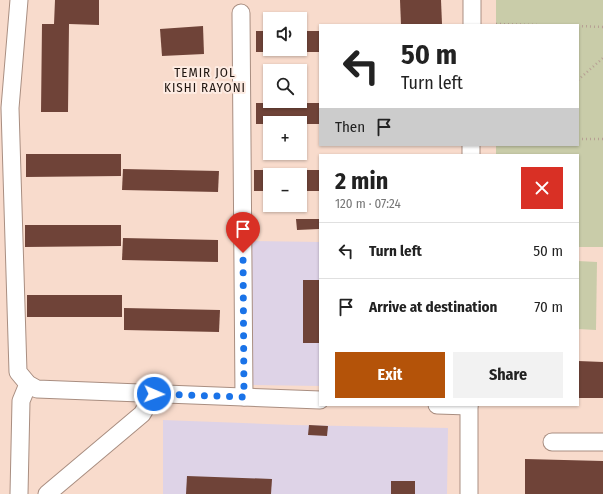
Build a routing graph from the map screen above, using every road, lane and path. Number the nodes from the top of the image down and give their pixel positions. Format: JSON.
{"nodes":[{"id":1,"x":19,"y":0,"type":"edge"},
{"id":2,"x":472,"y":0,"type":"edge"},
{"id":3,"x":241,"y":13,"type":"dead end"},
{"id":4,"x":472,"y":24,"type":"edge"},
{"id":5,"x":579,"y":26,"type":"edge"},
{"id":6,"x":603,"y":27,"type":"edge"},
{"id":7,"x":603,"y":58,"type":"edge"},
{"id":8,"x":579,"y":79,"type":"edge"},
{"id":9,"x":579,"y":139,"type":"edge"},
{"id":10,"x":603,"y":139,"type":"edge"},
{"id":11,"x":28,"y":384,"type":"junction"},
{"id":12,"x":154,"y":394,"type":"junction"},
{"id":13,"x":244,"y":397,"type":"junction"},
{"id":14,"x":319,"y":400,"type":"edge"},
{"id":15,"x":469,"y":406,"type":"edge"},
{"id":16,"x":552,"y":442,"type":"dead end"},
{"id":17,"x":603,"y":442,"type":"edge"},
{"id":18,"x":19,"y":494,"type":"edge"},
{"id":19,"x":47,"y":494,"type":"edge"},
{"id":20,"x":469,"y":494,"type":"edge"}],
"edges":[{"from":1,"to":11,"type":"street"},
{"from":2,"to":4,"type":"street"},
{"from":3,"to":13,"type":"street"},
{"from":5,"to":6,"type":"path"},
{"from":7,"to":8,"type":"path"},
{"from":9,"to":10,"type":"path"},
{"from":11,"to":12,"type":"street"},
{"from":11,"to":18,"type":"street"},
{"from":12,"to":13,"type":"street"},
{"from":12,"to":19,"type":"street"},
{"from":13,"to":14,"type":"street"},
{"from":15,"to":20,"type":"street"},
{"from":16,"to":17,"type":"street"}]}
